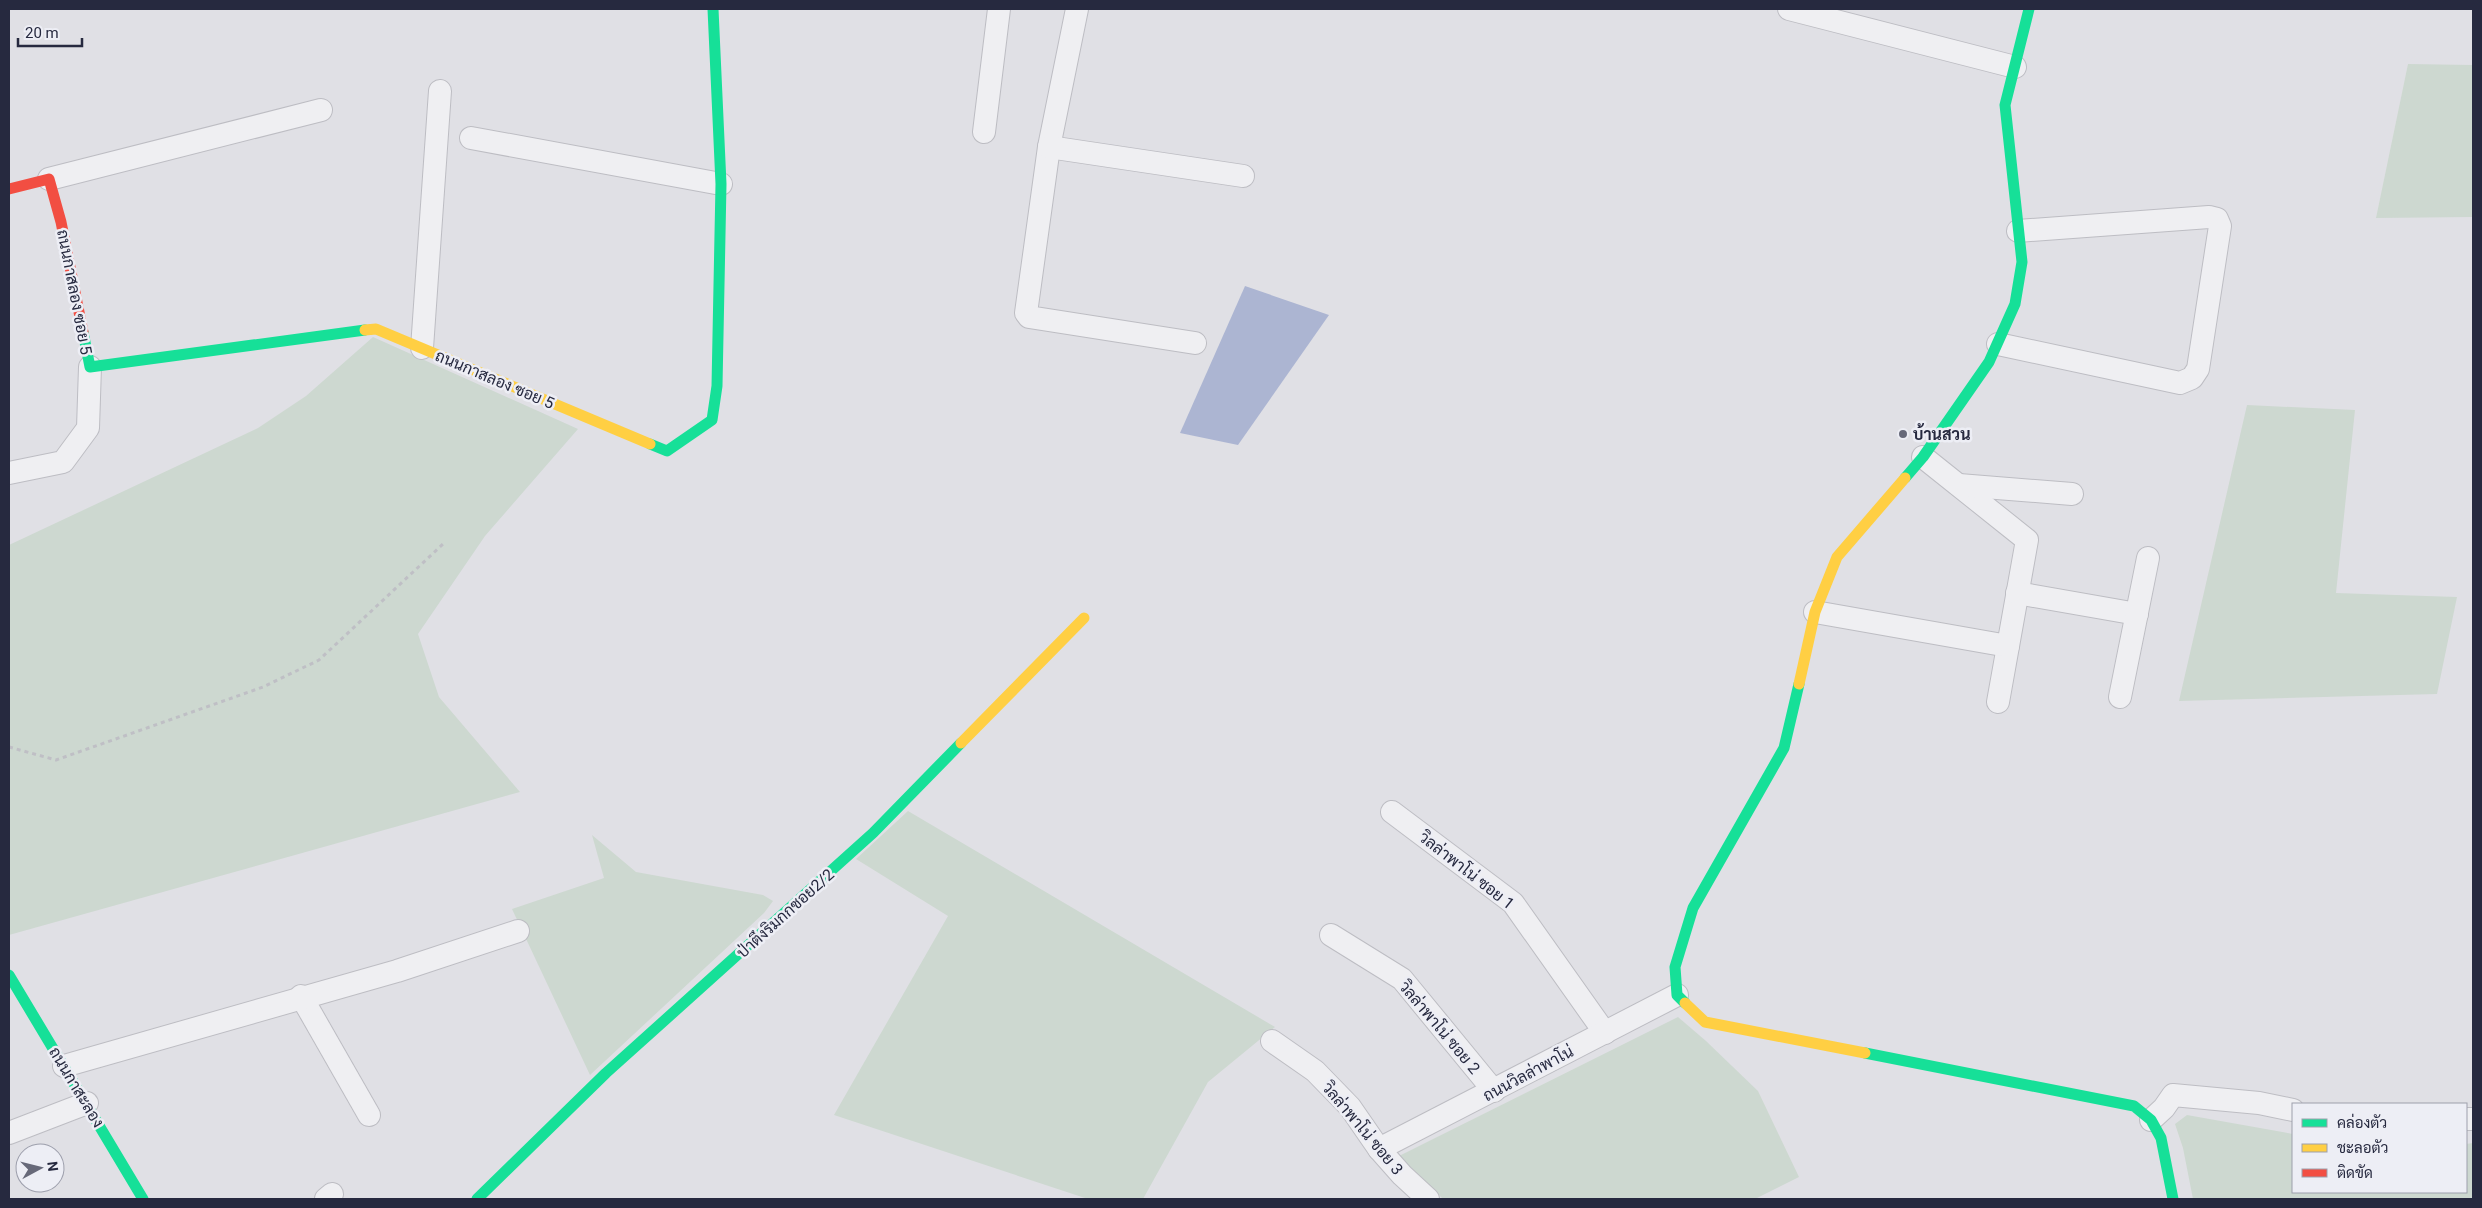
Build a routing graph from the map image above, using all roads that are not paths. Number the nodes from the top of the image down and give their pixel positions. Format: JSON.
{"nodes":[{"id":1,"x":714,"y":9,"type":"edge"},
{"id":2,"x":999,"y":9,"type":"edge"},
{"id":3,"x":1077,"y":9,"type":"edge"},
{"id":4,"x":1789,"y":9,"type":"edge"},
{"id":5,"x":2029,"y":9,"type":"edge"},
{"id":6,"x":2015,"y":67,"type":"junction"},
{"id":7,"x":440,"y":91,"type":"dead end"},
{"id":8,"x":321,"y":110,"type":"dead end"},
{"id":9,"x":984,"y":132,"type":"dead end"},
{"id":10,"x":471,"y":138,"type":"dead end"},
{"id":11,"x":1048,"y":146,"type":"junction"},
{"id":12,"x":1242,"y":176,"type":"dead end"},
{"id":13,"x":49,"y":179,"type":"junction"},
{"id":14,"x":721,"y":184,"type":"junction"},
{"id":15,"x":9,"y":189,"type":"edge"},
{"id":16,"x":2018,"y":231,"type":"junction"},
{"id":17,"x":1196,"y":343,"type":"dead end"},
{"id":18,"x":1998,"y":344,"type":"junction"},
{"id":19,"x":422,"y":348,"type":"junction"},
{"id":20,"x":90,"y":367,"type":"junction"},
{"id":21,"x":1923,"y":457,"type":"junction"},
{"id":22,"x":9,"y":473,"type":"edge"},
{"id":23,"x":1959,"y":486,"type":"junction"},
{"id":24,"x":2072,"y":494,"type":"dead end"},
{"id":25,"x":2148,"y":558,"type":"dead end"},
{"id":26,"x":2017,"y":593,"type":"junction"},
{"id":27,"x":1815,"y":612,"type":"junction"},
{"id":28,"x":2137,"y":614,"type":"junction"},
{"id":29,"x":1084,"y":618,"type":"dead end"},
{"id":30,"x":2008,"y":646,"type":"junction"},
{"id":31,"x":2120,"y":697,"type":"dead end"},
{"id":32,"x":1998,"y":702,"type":"dead end"},
{"id":33,"x":1392,"y":812,"type":"dead end"},
{"id":34,"x":518,"y":930,"type":"dead end"},
{"id":35,"x":1331,"y":935,"type":"dead end"},
{"id":36,"x":9,"y":976,"type":"edge"},
{"id":37,"x":1677,"y":995,"type":"junction"},
{"id":38,"x":301,"y":996,"type":"junction"},
{"id":39,"x":1605,"y":1033,"type":"junction"},
{"id":40,"x":1272,"y":1041,"type":"dead end"},
{"id":41,"x":64,"y":1066,"type":"junction"},
{"id":42,"x":1494,"y":1091,"type":"junction"},
{"id":43,"x":87,"y":1103,"type":"junction"},
{"id":44,"x":2292,"y":1110,"type":"edge"},
{"id":45,"x":369,"y":1115,"type":"dead end"},
{"id":46,"x":2151,"y":1120,"type":"junction"},
{"id":47,"x":9,"y":1133,"type":"edge"},
{"id":48,"x":1379,"y":1150,"type":"junction"},
{"id":49,"x":143,"y":1199,"type":"edge"},
{"id":50,"x":477,"y":1199,"type":"edge"},
{"id":51,"x":1428,"y":1199,"type":"edge"},
{"id":52,"x":2173,"y":1199,"type":"edge"}],
"edges":[{"from":1,"to":14,"type":"street","name":"ถนนกาสลอง ซอย 5"},
{"from":2,"to":9,"type":"street"},
{"from":3,"to":11,"type":"street"},
{"from":4,"to":6,"type":"street"},
{"from":5,"to":6,"type":"street"},
{"from":6,"to":16,"type":"street"},
{"from":7,"to":19,"type":"street"},
{"from":8,"to":13,"type":"street"},
{"from":10,"to":14,"type":"street"},
{"from":11,"to":12,"type":"street"},
{"from":11,"to":17,"type":"street"},
{"from":13,"to":15,"type":"street"},
{"from":13,"to":20,"type":"street","name":"ถนนกาสลอง ซอย 5"},
{"from":14,"to":19,"type":"street","name":"ถนนกาสลอง ซอย 5"},
{"from":16,"to":18,"type":"street"},
{"from":16,"to":18,"type":"street"},
{"from":18,"to":21,"type":"street"},
{"from":19,"to":20,"type":"street","name":"ถนนกาสลอง ซอย 5"},
{"from":20,"to":22,"type":"street"},
{"from":21,"to":23,"type":"street"},
{"from":21,"to":27,"type":"street"},
{"from":23,"to":24,"type":"street"},
{"from":23,"to":26,"type":"street"},
{"from":25,"to":28,"type":"street"},
{"from":26,"to":28,"type":"street"},
{"from":26,"to":30,"type":"street"},
{"from":27,"to":30,"type":"street"},
{"from":27,"to":37,"type":"street"},
{"from":28,"to":31,"type":"street"},
{"from":29,"to":50,"type":"street","name":"ป่าตึงริมกกซอย2/2"},
{"from":30,"to":32,"type":"street"},
{"from":33,"to":39,"type":"street","name":"วิลล่าพาโน่ ซอย 1"},
{"from":34,"to":38,"type":"street"},
{"from":35,"to":42,"type":"street","name":"วิลล่าพาโน่ ซอย 2"},
{"from":36,"to":41,"type":"street","name":"ถนนกาสะลอง"},
{"from":37,"to":39,"type":"street","name":"ถนนวิลล่าพาโน่"},
{"from":37,"to":46,"type":"street"},
{"from":38,"to":41,"type":"street"},
{"from":38,"to":45,"type":"street"},
{"from":39,"to":42,"type":"street","name":"ถนนวิลล่าพาโน่"},
{"from":40,"to":48,"type":"street","name":"วิลล่าพาโน่ ซอย 3"},
{"from":41,"to":43,"type":"street","name":"ถนนกาสะลอง"},
{"from":42,"to":48,"type":"street","name":"ถนนวิลล่าพาโน่"},
{"from":43,"to":47,"type":"street"},
{"from":43,"to":49,"type":"street","name":"ถนนกาสะลอง"},
{"from":44,"to":46,"type":"street"},
{"from":46,"to":52,"type":"street"},
{"from":48,"to":51,"type":"street","name":"วิลล่าพาโน่ ซอย 3"}]}
